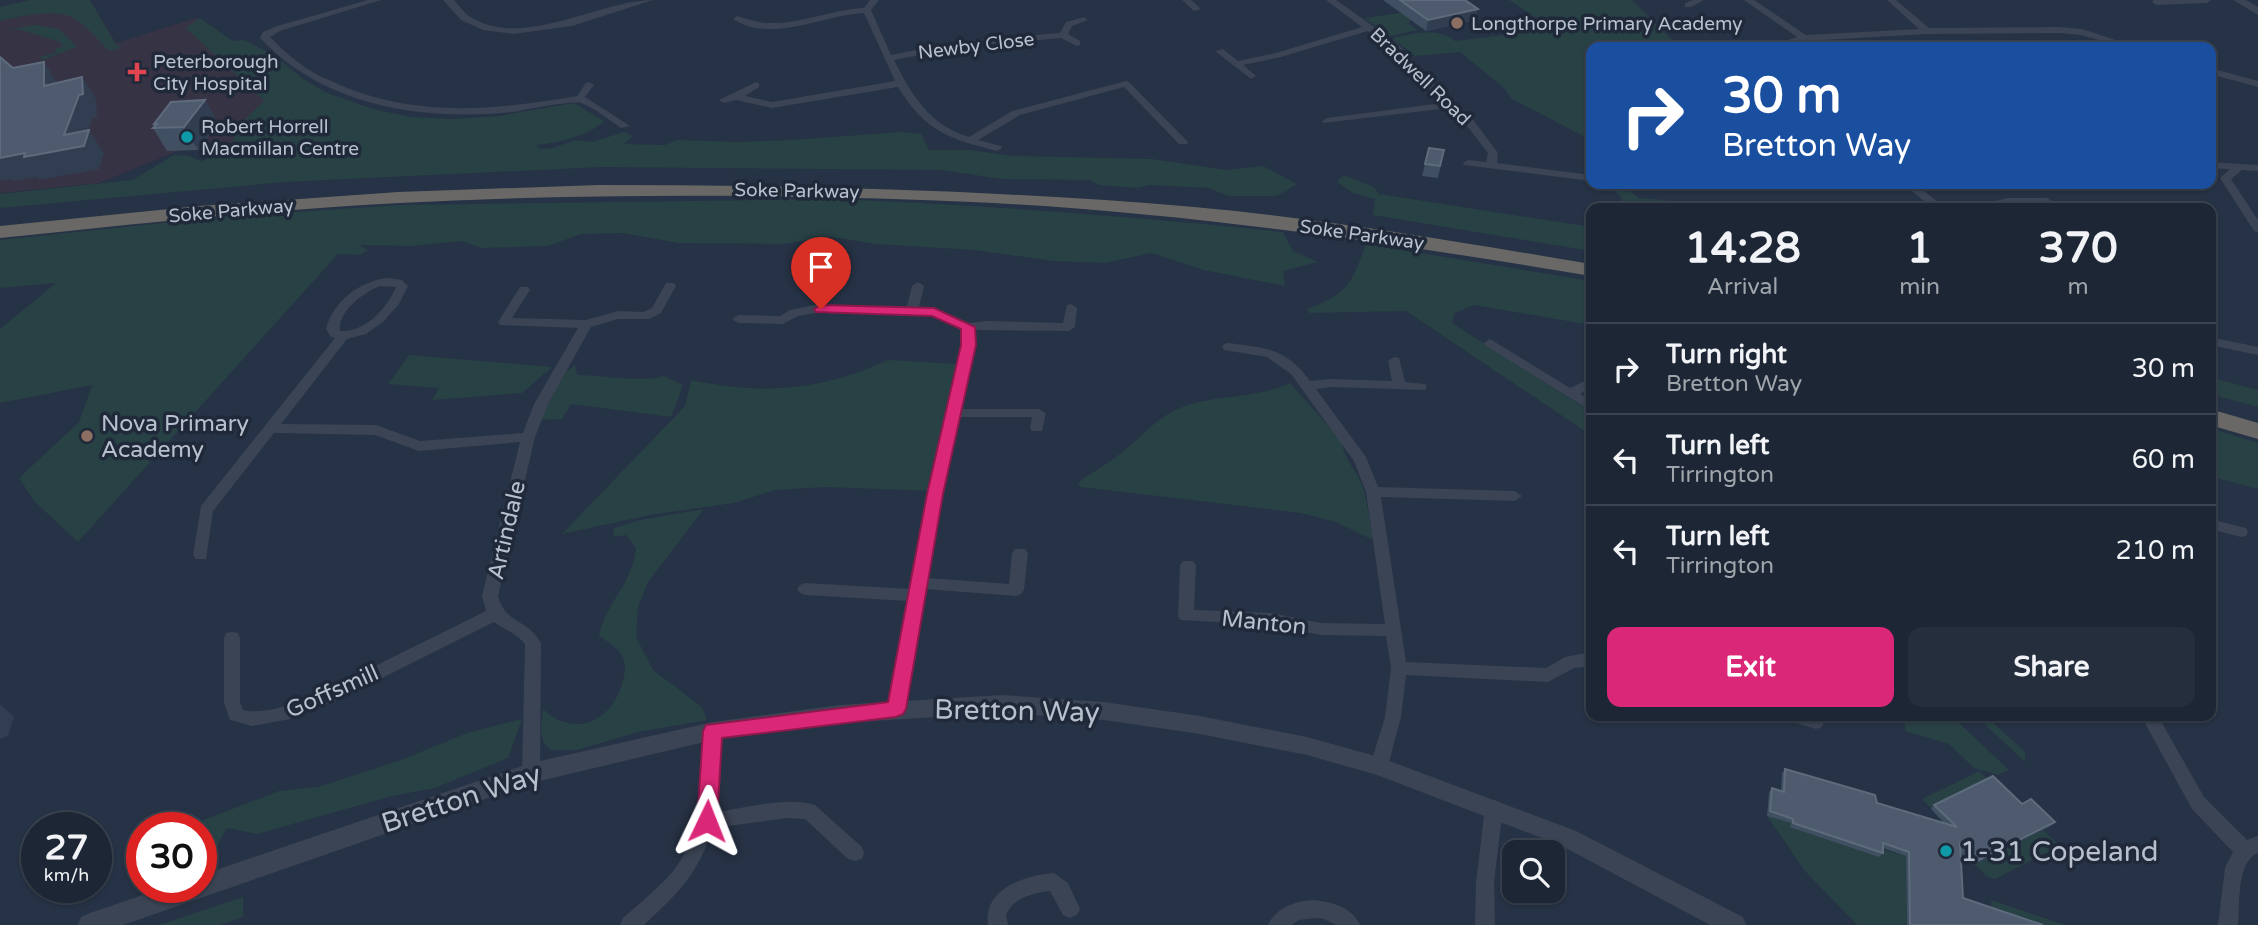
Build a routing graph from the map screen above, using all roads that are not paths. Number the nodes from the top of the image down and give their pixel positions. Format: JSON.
{"nodes":[{"id":1,"x":377,"y":0,"type":"edge"},
{"id":2,"x":448,"y":0,"type":"edge"},
{"id":3,"x":649,"y":0,"type":"edge"},
{"id":4,"x":875,"y":0,"type":"edge"},
{"id":5,"x":1330,"y":0,"type":"edge"},
{"id":6,"x":1700,"y":0,"type":"edge"},
{"id":7,"x":1748,"y":0,"type":"edge"},
{"id":8,"x":1891,"y":0,"type":"edge"},
{"id":9,"x":2207,"y":0,"type":"edge"},
{"id":10,"x":2238,"y":0,"type":"edge"},
{"id":11,"x":2156,"y":2,"type":"dead end"},
{"id":12,"x":1688,"y":5,"type":"dead end"},
{"id":13,"x":867,"y":10,"type":"junction"},
{"id":14,"x":2258,"y":12,"type":"edge"},
{"id":15,"x":737,"y":19,"type":"dead end"},
{"id":16,"x":1084,"y":20,"type":"dead end"},
{"id":17,"x":1370,"y":27,"type":"junction"},
{"id":18,"x":1927,"y":31,"type":"junction"},
{"id":19,"x":1063,"y":34,"type":"junction"},
{"id":20,"x":1804,"y":38,"type":"junction"},
{"id":21,"x":1789,"y":42,"type":"edge"},
{"id":22,"x":2115,"y":42,"type":"edge"},
{"id":23,"x":1077,"y":43,"type":"dead end"},
{"id":24,"x":1220,"y":51,"type":"dead end"},
{"id":25,"x":889,"y":58,"type":"junction"},
{"id":26,"x":1236,"y":64,"type":"junction"},
{"id":27,"x":2216,"y":73,"type":"edge"},
{"id":28,"x":1251,"y":76,"type":"dead end"},
{"id":29,"x":901,"y":83,"type":"junction"},
{"id":30,"x":2258,"y":84,"type":"edge"},
{"id":31,"x":589,"y":85,"type":"dead end"},
{"id":32,"x":756,"y":85,"type":"dead end"},
{"id":33,"x":736,"y":97,"type":"junction"},
{"id":34,"x":580,"y":98,"type":"junction"},
{"id":35,"x":724,"y":100,"type":"dead end"},
{"id":36,"x":1450,"y":105,"type":"junction"},
{"id":37,"x":1327,"y":121,"type":"dead end"},
{"id":38,"x":603,"y":127,"type":"dead end"},
{"id":39,"x":971,"y":141,"type":"junction"},
{"id":40,"x":1183,"y":142,"type":"dead end"},
{"id":41,"x":997,"y":148,"type":"dead end"},
{"id":42,"x":1468,"y":163,"type":"dead end"},
{"id":43,"x":2216,"y":165,"type":"edge"},
{"id":44,"x":1491,"y":166,"type":"junction"},
{"id":45,"x":2240,"y":167,"type":"junction"},
{"id":46,"x":2258,"y":168,"type":"edge"},
{"id":47,"x":1586,"y":177,"type":"edge"},
{"id":48,"x":1915,"y":189,"type":"edge"},
{"id":49,"x":2047,"y":201,"type":"dead end"},
{"id":50,"x":1933,"y":203,"type":"edge"},
{"id":51,"x":2000,"y":203,"type":"edge"},
{"id":52,"x":0,"y":221,"type":"edge"},
{"id":53,"x":2258,"y":229,"type":"edge"},
{"id":54,"x":0,"y":232,"type":"edge"},
{"id":55,"x":1586,"y":257,"type":"edge"},
{"id":56,"x":1586,"y":269,"type":"edge"},
{"id":57,"x":670,"y":286,"type":"dead end"},
{"id":58,"x":918,"y":286,"type":"dead end"},
{"id":59,"x":524,"y":289,"type":"dead end"},
{"id":60,"x":1071,"y":309,"type":"dead end"},
{"id":61,"x":912,"y":310,"type":"junction"},
{"id":62,"x":738,"y":318,"type":"dead end"},
{"id":63,"x":586,"y":324,"type":"junction"},
{"id":64,"x":968,"y":327,"type":"junction"},
{"id":65,"x":342,"y":336,"type":"junction"},
{"id":66,"x":2216,"y":342,"type":"edge"},
{"id":67,"x":1490,"y":343,"type":"dead end"},
{"id":68,"x":1228,"y":347,"type":"dead end"},
{"id":69,"x":2258,"y":351,"type":"edge"},
{"id":70,"x":1394,"y":361,"type":"dead end"},
{"id":71,"x":1586,"y":385,"type":"edge"},
{"id":72,"x":1307,"y":386,"type":"junction"},
{"id":73,"x":1399,"y":386,"type":"junction"},
{"id":74,"x":1420,"y":387,"type":"dead end"},
{"id":75,"x":1570,"y":394,"type":"junction"},
{"id":76,"x":1586,"y":404,"type":"edge"},
{"id":77,"x":2216,"y":404,"type":"edge"},
{"id":78,"x":955,"y":413,"type":"junction"},
{"id":79,"x":2258,"y":416,"type":"edge"},
{"id":80,"x":2216,"y":419,"type":"edge"},
{"id":81,"x":271,"y":428,"type":"junction"},
{"id":82,"x":1037,"y":428,"type":"dead end"},
{"id":83,"x":2258,"y":431,"type":"edge"},
{"id":84,"x":528,"y":437,"type":"junction"},
{"id":85,"x":1373,"y":492,"type":"junction"},
{"id":86,"x":1515,"y":496,"type":"dead end"},
{"id":87,"x":2216,"y":526,"type":"edge"},
{"id":88,"x":2241,"y":532,"type":"dead end"},
{"id":89,"x":1020,"y":553,"type":"dead end"},
{"id":90,"x":201,"y":555,"type":"dead end"},
{"id":91,"x":1188,"y":565,"type":"dead end"},
{"id":92,"x":805,"y":589,"type":"dead end"},
{"id":93,"x":917,"y":589,"type":"junction"},
{"id":94,"x":495,"y":614,"type":"junction"},
{"id":95,"x":1392,"y":630,"type":"junction"},
{"id":96,"x":232,"y":638,"type":"dead end"},
{"id":97,"x":1586,"y":660,"type":"edge"},
{"id":98,"x":1399,"y":668,"type":"junction"},
{"id":99,"x":896,"y":709,"type":"junction"},
{"id":100,"x":1813,"y":721,"type":"edge"},
{"id":101,"x":2152,"y":721,"type":"edge"},
{"id":102,"x":1816,"y":722,"type":"dead end"},
{"id":103,"x":713,"y":731,"type":"junction"},
{"id":104,"x":1380,"y":765,"type":"junction"},
{"id":105,"x":531,"y":773,"type":"junction"},
{"id":106,"x":1494,"y":808,"type":"junction"},
{"id":107,"x":707,"y":821,"type":"junction"},
{"id":108,"x":2251,"y":847,"type":"edge"},
{"id":109,"x":855,"y":853,"type":"dead end"},
{"id":110,"x":217,"y":881,"type":"edge"},
{"id":111,"x":154,"y":903,"type":"edge"},
{"id":112,"x":1070,"y":909,"type":"dead end"},
{"id":113,"x":90,"y":925,"type":"edge"},
{"id":114,"x":629,"y":925,"type":"edge"},
{"id":115,"x":998,"y":925,"type":"edge"},
{"id":116,"x":1278,"y":925,"type":"edge"},
{"id":117,"x":1350,"y":925,"type":"edge"},
{"id":118,"x":1485,"y":925,"type":"edge"},
{"id":119,"x":1734,"y":925,"type":"edge"},
{"id":120,"x":2228,"y":925,"type":"edge"}],
"edges":[{"from":1,"to":34,"type":"street"},
{"from":2,"to":3,"type":"street"},
{"from":4,"to":13,"type":"street"},
{"from":5,"to":17,"type":"street","name":"Bradwell Road"},
{"from":6,"to":12,"type":"street"},
{"from":7,"to":20,"type":"street"},
{"from":8,"to":18,"type":"street"},
{"from":9,"to":11,"type":"street"},
{"from":10,"to":14,"type":"street"},
{"from":13,"to":15,"type":"street"},
{"from":13,"to":25,"type":"street"},
{"from":16,"to":19,"type":"street","name":"Newby Close"},
{"from":17,"to":26,"type":"street"},
{"from":17,"to":36,"type":"street","name":"Bradwell Road"},
{"from":18,"to":20,"type":"street"},
{"from":18,"to":22,"type":"street"},
{"from":19,"to":23,"type":"street","name":"Newby Close"},
{"from":19,"to":25,"type":"street","name":"Newby Close"},
{"from":20,"to":21,"type":"street"},
{"from":24,"to":26,"type":"street"},
{"from":25,"to":29,"type":"street"},
{"from":26,"to":28,"type":"street"},
{"from":27,"to":30,"type":"street"},
{"from":29,"to":33,"type":"street"},
{"from":29,"to":39,"type":"street"},
{"from":31,"to":34,"type":"street"},
{"from":32,"to":33,"type":"street"},
{"from":33,"to":35,"type":"street"},
{"from":34,"to":38,"type":"street"},
{"from":36,"to":37,"type":"street"},
{"from":36,"to":44,"type":"street","name":"Bradwell Road"},
{"from":39,"to":40,"type":"street"},
{"from":39,"to":41,"type":"street"},
{"from":42,"to":44,"type":"street"},
{"from":43,"to":45,"type":"street"},
{"from":44,"to":47,"type":"street"},
{"from":45,"to":46,"type":"street"},
{"from":45,"to":53,"type":"street"},
{"from":48,"to":50,"type":"street"},
{"from":49,"to":51,"type":"street"},
{"from":52,"to":55,"type":"highway","name":"Soke Parkway"},
{"from":54,"to":56,"type":"highway","name":"Soke Parkway"},
{"from":57,"to":63,"type":"street"},
{"from":58,"to":61,"type":"street"},
{"from":59,"to":63,"type":"street"},
{"from":60,"to":64,"type":"street"},
{"from":61,"to":62,"type":"street"},
{"from":61,"to":64,"type":"street"},
{"from":63,"to":84,"type":"street","name":"Artindale"},
{"from":64,"to":78,"type":"street"},
{"from":65,"to":65,"type":"street"},
{"from":65,"to":81,"type":"street"},
{"from":66,"to":69,"type":"street"},
{"from":67,"to":75,"type":"street"},
{"from":68,"to":72,"type":"street"},
{"from":70,"to":73,"type":"street"},
{"from":71,"to":75,"type":"street"},
{"from":72,"to":73,"type":"street"},
{"from":72,"to":85,"type":"street"},
{"from":73,"to":74,"type":"street"},
{"from":75,"to":76,"type":"street"},
{"from":77,"to":79,"type":"highway"},
{"from":78,"to":82,"type":"street"},
{"from":78,"to":93,"type":"street"},
{"from":80,"to":83,"type":"highway"},
{"from":81,"to":84,"type":"street"},
{"from":81,"to":90,"type":"street"},
{"from":84,"to":94,"type":"street","name":"Artindale"},
{"from":85,"to":86,"type":"street"},
{"from":85,"to":95,"type":"street"},
{"from":87,"to":88,"type":"street"},
{"from":89,"to":93,"type":"street"},
{"from":91,"to":95,"type":"street","name":"Manton"},
{"from":92,"to":93,"type":"street"},
{"from":93,"to":99,"type":"street"},
{"from":94,"to":96,"type":"street","name":"Goffsmill"},
{"from":94,"to":105,"type":"street","name":"Artindale"},
{"from":95,"to":98,"type":"street"},
{"from":97,"to":98,"type":"street"},
{"from":98,"to":104,"type":"street"},
{"from":99,"to":103,"type":"street","name":"Bretton Way"},
{"from":99,"to":104,"type":"street","name":"Bretton Way"},
{"from":100,"to":102,"type":"street"},
{"from":101,"to":108,"type":"street"},
{"from":103,"to":105,"type":"street","name":"Bretton Way"},
{"from":103,"to":107,"type":"street"},
{"from":104,"to":106,"type":"street","name":"Bretton Way"},
{"from":105,"to":110,"type":"street","name":"Bretton Way"},
{"from":106,"to":118,"type":"street"},
{"from":106,"to":119,"type":"street","name":"Bretton Way"},
{"from":107,"to":109,"type":"street"},
{"from":107,"to":114,"type":"street"},
{"from":108,"to":120,"type":"street"},
{"from":111,"to":113,"type":"street","name":"Bretton Way"},
{"from":112,"to":115,"type":"street"},
{"from":116,"to":117,"type":"street"}]}
